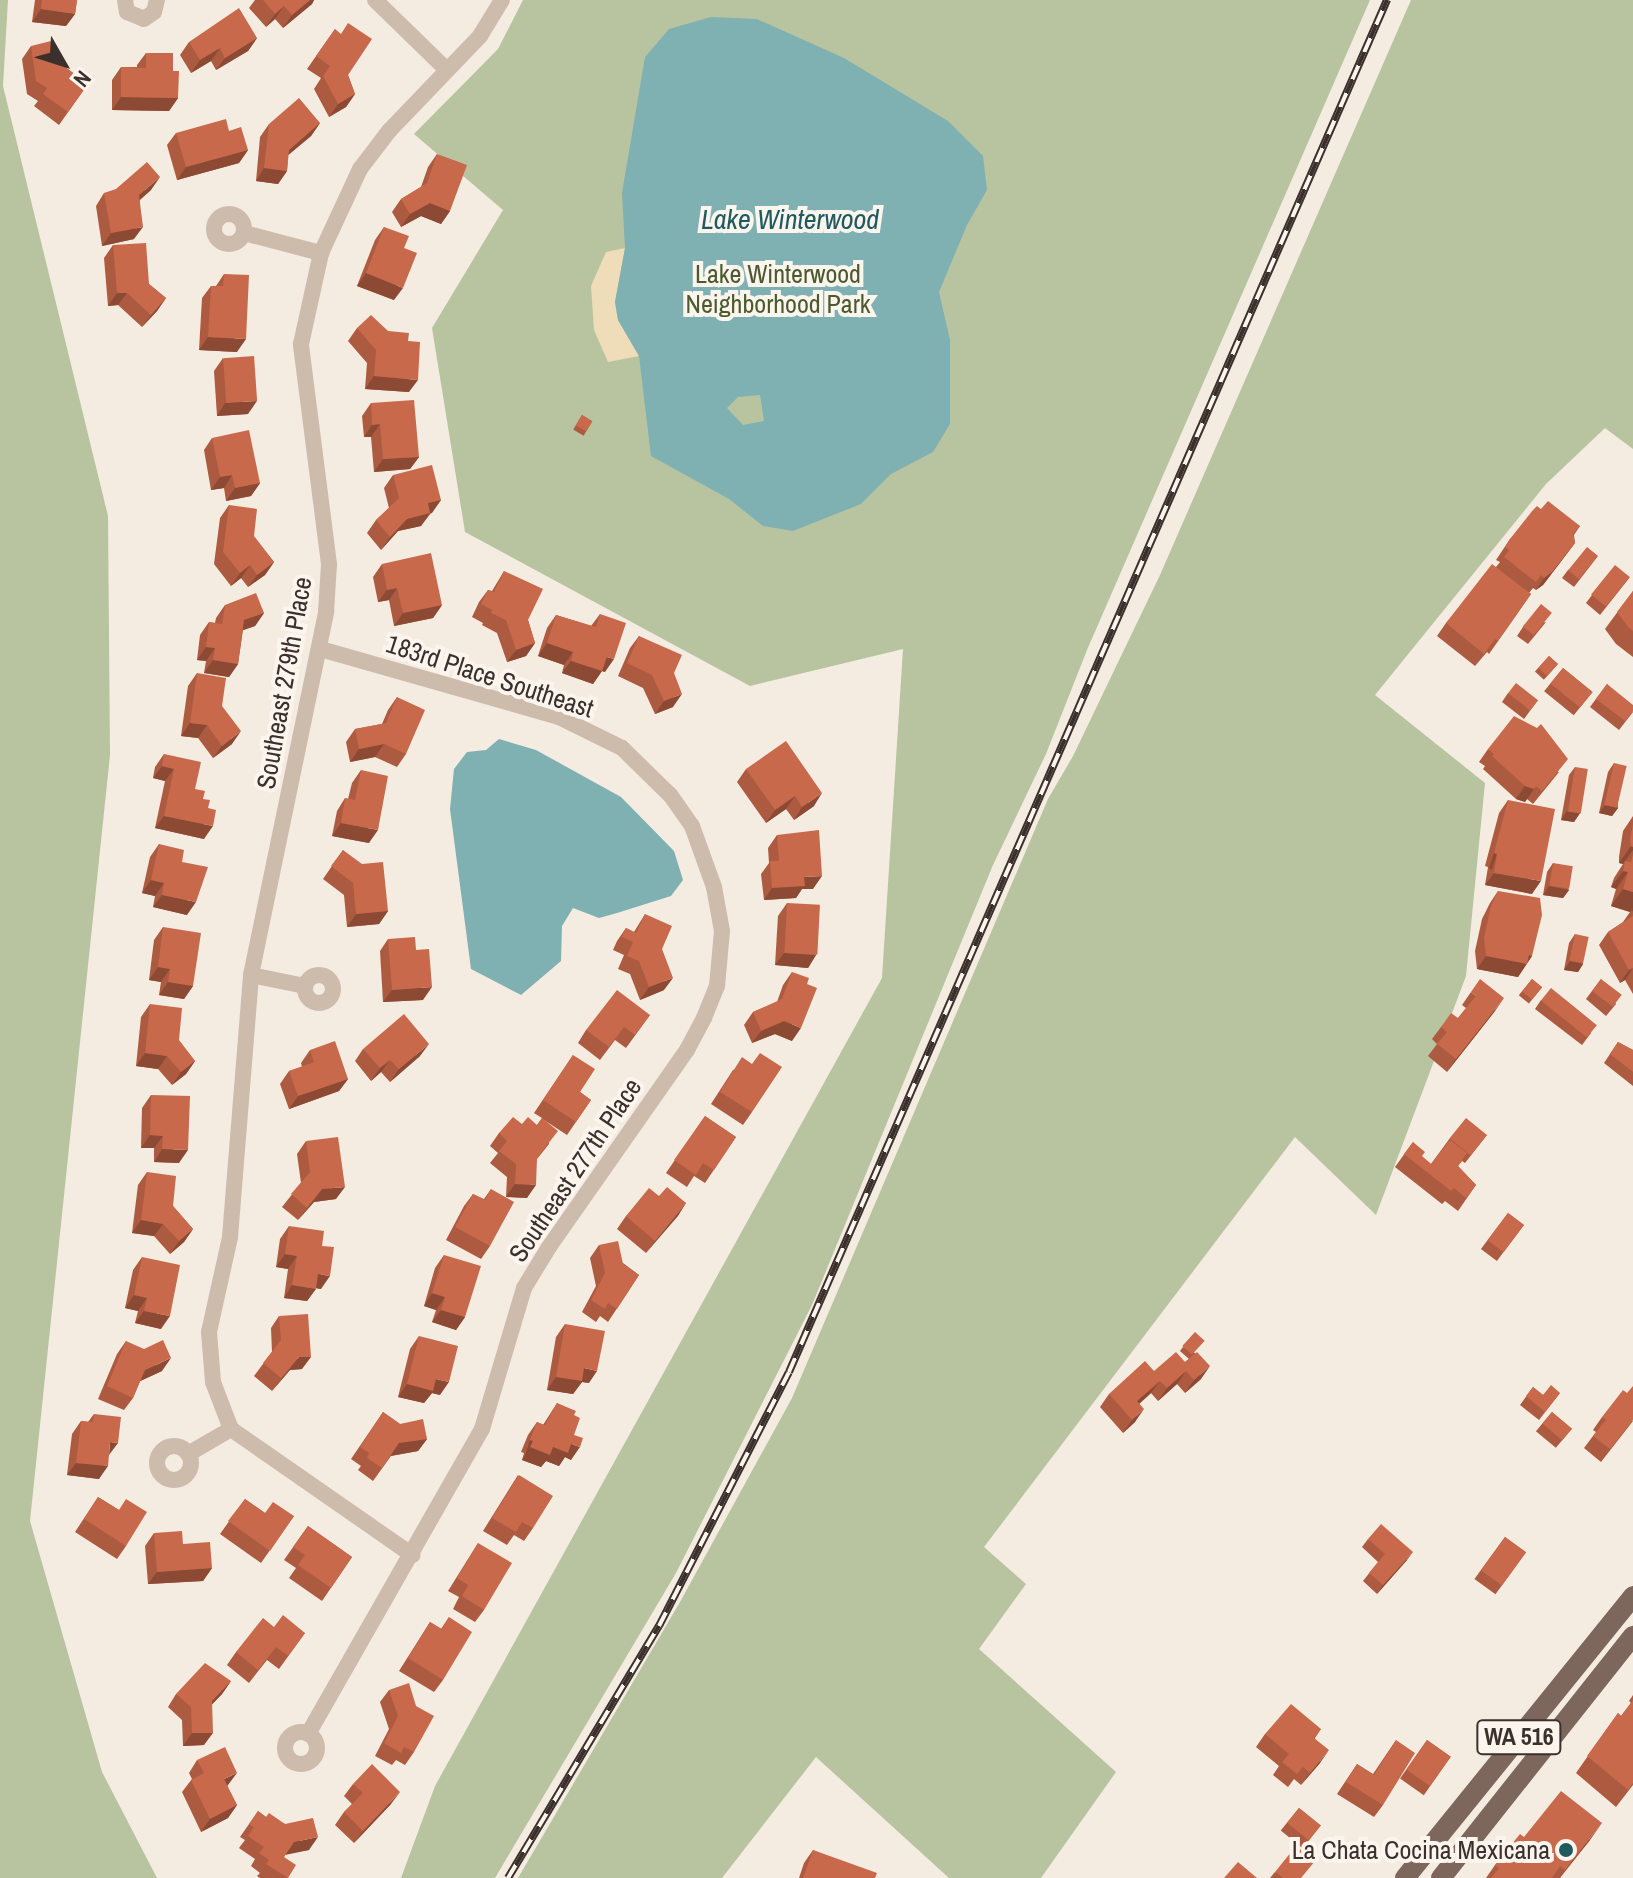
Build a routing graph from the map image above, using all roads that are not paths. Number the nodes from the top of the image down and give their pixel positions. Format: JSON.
{"nodes":[{"id":1,"x":125,"y":0,"type":"edge"},
{"id":2,"x":157,"y":0,"type":"edge"},
{"id":3,"x":375,"y":0,"type":"edge"},
{"id":4,"x":502,"y":0,"type":"edge"},
{"id":5,"x":447,"y":70,"type":"junction"},
{"id":6,"x":244,"y":233,"type":"dead end"},
{"id":7,"x":321,"y":253,"type":"junction"},
{"id":8,"x":320,"y":649,"type":"junction"},
{"id":9,"x":722,"y":931,"type":"joint"},
{"id":10,"x":251,"y":975,"type":"junction"},
{"id":11,"x":305,"y":986,"type":"dead end"},
{"id":12,"x":231,"y":1429,"type":"junction"},
{"id":13,"x":188,"y":1454,"type":"dead end"},
{"id":14,"x":412,"y":1555,"type":"junction"},
{"id":15,"x":1633,"y":1596,"type":"edge"},
{"id":16,"x":1633,"y":1636,"type":"edge"},
{"id":17,"x":308,"y":1734,"type":"dead end"},
{"id":18,"x":1405,"y":1878,"type":"edge"},
{"id":19,"x":1441,"y":1878,"type":"edge"}],
"edges":[{"from":1,"to":2,"type":"street"},
{"from":3,"to":5,"type":"street"},
{"from":4,"to":5,"type":"street","name":"Southeast 279th Place"},
{"from":5,"to":7,"type":"street","name":"Southeast 279th Place"},
{"from":6,"to":7,"type":"street"},
{"from":7,"to":8,"type":"street","name":"Southeast 279th Place"},
{"from":8,"to":9,"type":"street","name":"183rd Place Southeast"},
{"from":8,"to":10,"type":"street","name":"Southeast 279th Place"},
{"from":9,"to":14,"type":"street","name":"Southeast 277th Place"},
{"from":10,"to":11,"type":"street"},
{"from":10,"to":12,"type":"street","name":"Southeast 279th Place"},
{"from":12,"to":13,"type":"street"},
{"from":12,"to":14,"type":"street"},
{"from":14,"to":17,"type":"street","name":"Southeast 277th Place"},
{"from":15,"to":18,"type":"main road","number":"WA 516"},
{"from":16,"to":19,"type":"main road","number":"WA 516"}]}
